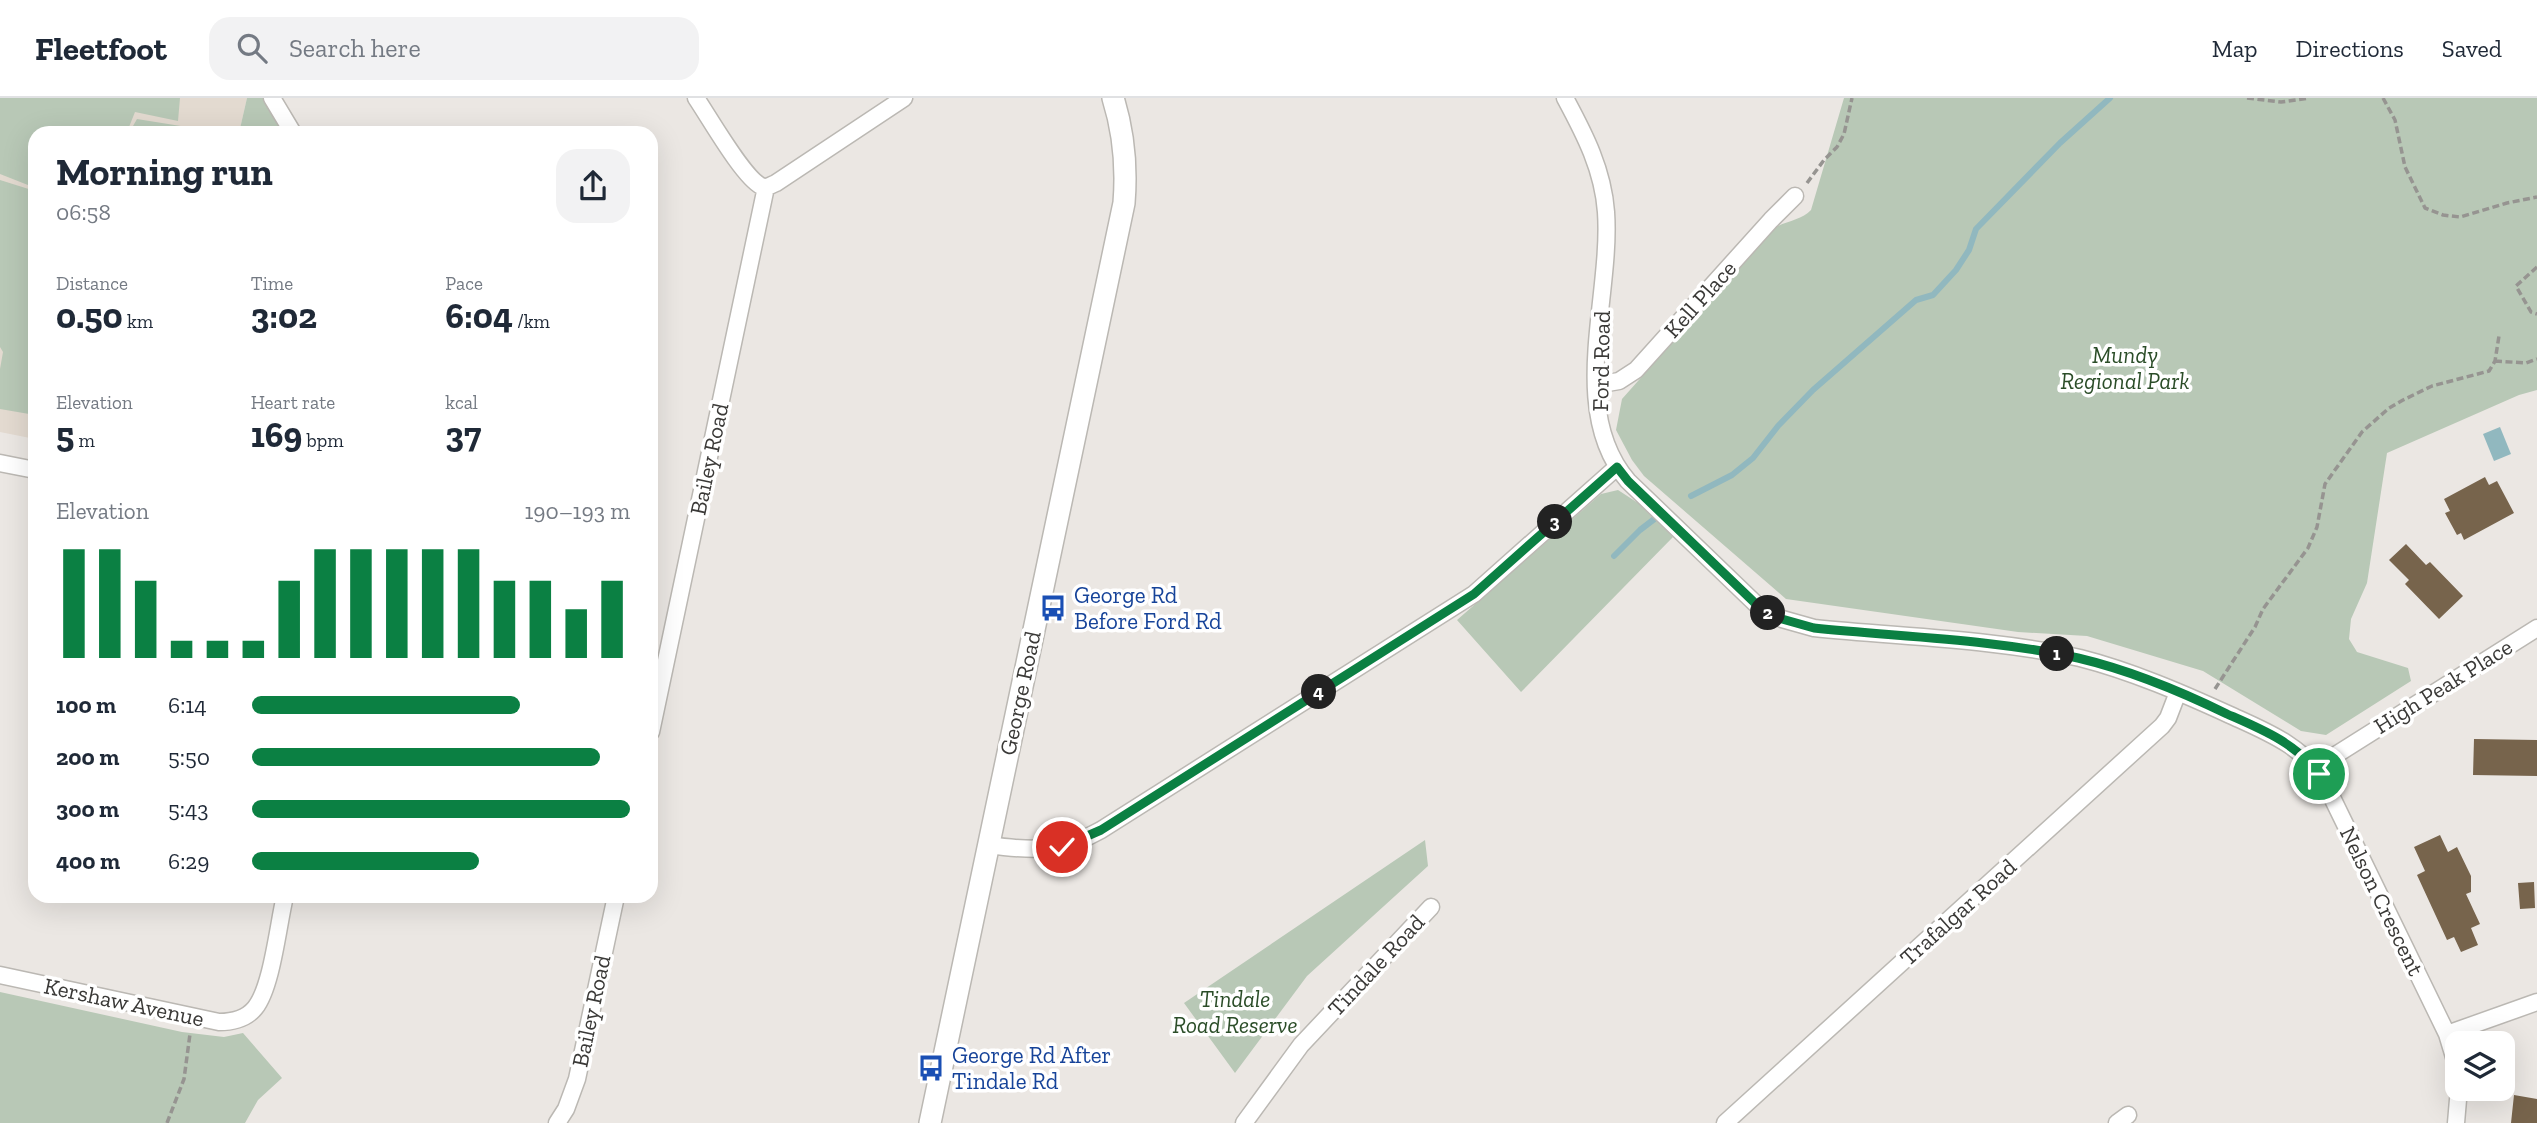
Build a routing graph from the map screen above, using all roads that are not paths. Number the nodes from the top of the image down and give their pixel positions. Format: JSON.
{"nodes":[{"id":1,"x":272,"y":98,"type":"edge"},
{"id":2,"x":696,"y":98,"type":"edge"},
{"id":3,"x":904,"y":98,"type":"edge"},
{"id":4,"x":1113,"y":98,"type":"edge"},
{"id":5,"x":1565,"y":98,"type":"edge"},
{"id":6,"x":289,"y":126,"type":"edge"},
{"id":7,"x":766,"y":187,"type":"junction"},
{"id":8,"x":1795,"y":196,"type":"road end"},
{"id":9,"x":1596,"y":385,"type":"junction"},
{"id":10,"x":0,"y":463,"type":"edge"},
{"id":11,"x":1617,"y":467,"type":"junction"},
{"id":12,"x":28,"y":469,"type":"edge"},
{"id":13,"x":2537,"y":628,"type":"edge"},
{"id":14,"x":2178,"y":692,"type":"junction"},
{"id":15,"x":658,"y":699,"type":"edge"},
{"id":16,"x":2315,"y":768,"type":"junction"},
{"id":17,"x":988,"y":845,"type":"junction"},
{"id":18,"x":284,"y":903,"type":"edge"},
{"id":19,"x":615,"y":903,"type":"edge"},
{"id":20,"x":1431,"y":907,"type":"dead end"},
{"id":21,"x":0,"y":975,"type":"edge"},
{"id":22,"x":2537,"y":1002,"type":"edge"},
{"id":23,"x":2446,"y":1031,"type":"edge"},
{"id":24,"x":2455,"y":1031,"type":"edge"},
{"id":25,"x":2458,"y":1101,"type":"edge"},
{"id":26,"x":557,"y":1123,"type":"edge"},
{"id":27,"x":930,"y":1123,"type":"edge"},
{"id":28,"x":1244,"y":1123,"type":"edge"},
{"id":29,"x":1726,"y":1123,"type":"edge"},
{"id":30,"x":2456,"y":1123,"type":"edge"}],
"edges":[{"from":1,"to":6,"type":"street"},
{"from":2,"to":7,"type":"street"},
{"from":3,"to":7,"type":"street"},
{"from":4,"to":17,"type":"street","name":"George Road"},
{"from":5,"to":9,"type":"street","name":"Ford Road"},
{"from":7,"to":15,"type":"street","name":"Bailey Road"},
{"from":8,"to":9,"type":"street","name":"Kell Place"},
{"from":9,"to":11,"type":"street","name":"Ford Road"},
{"from":10,"to":12,"type":"street"},
{"from":11,"to":14,"type":"street","name":"Nelson Crescent"},
{"from":11,"to":17,"type":"street"},
{"from":13,"to":16,"type":"street","name":"High Peak Place"},
{"from":14,"to":16,"type":"street","name":"Nelson Crescent"},
{"from":14,"to":29,"type":"street","name":"Trafalgar Road"},
{"from":16,"to":23,"type":"street","name":"Nelson Crescent"},
{"from":17,"to":27,"type":"street","name":"George Road"},
{"from":18,"to":21,"type":"street","name":"Kershaw Avenue"},
{"from":19,"to":26,"type":"street","name":"Bailey Road"},
{"from":20,"to":28,"type":"street","name":"Tindale Road"},
{"from":22,"to":24,"type":"street"},
{"from":25,"to":30,"type":"street"}]}
